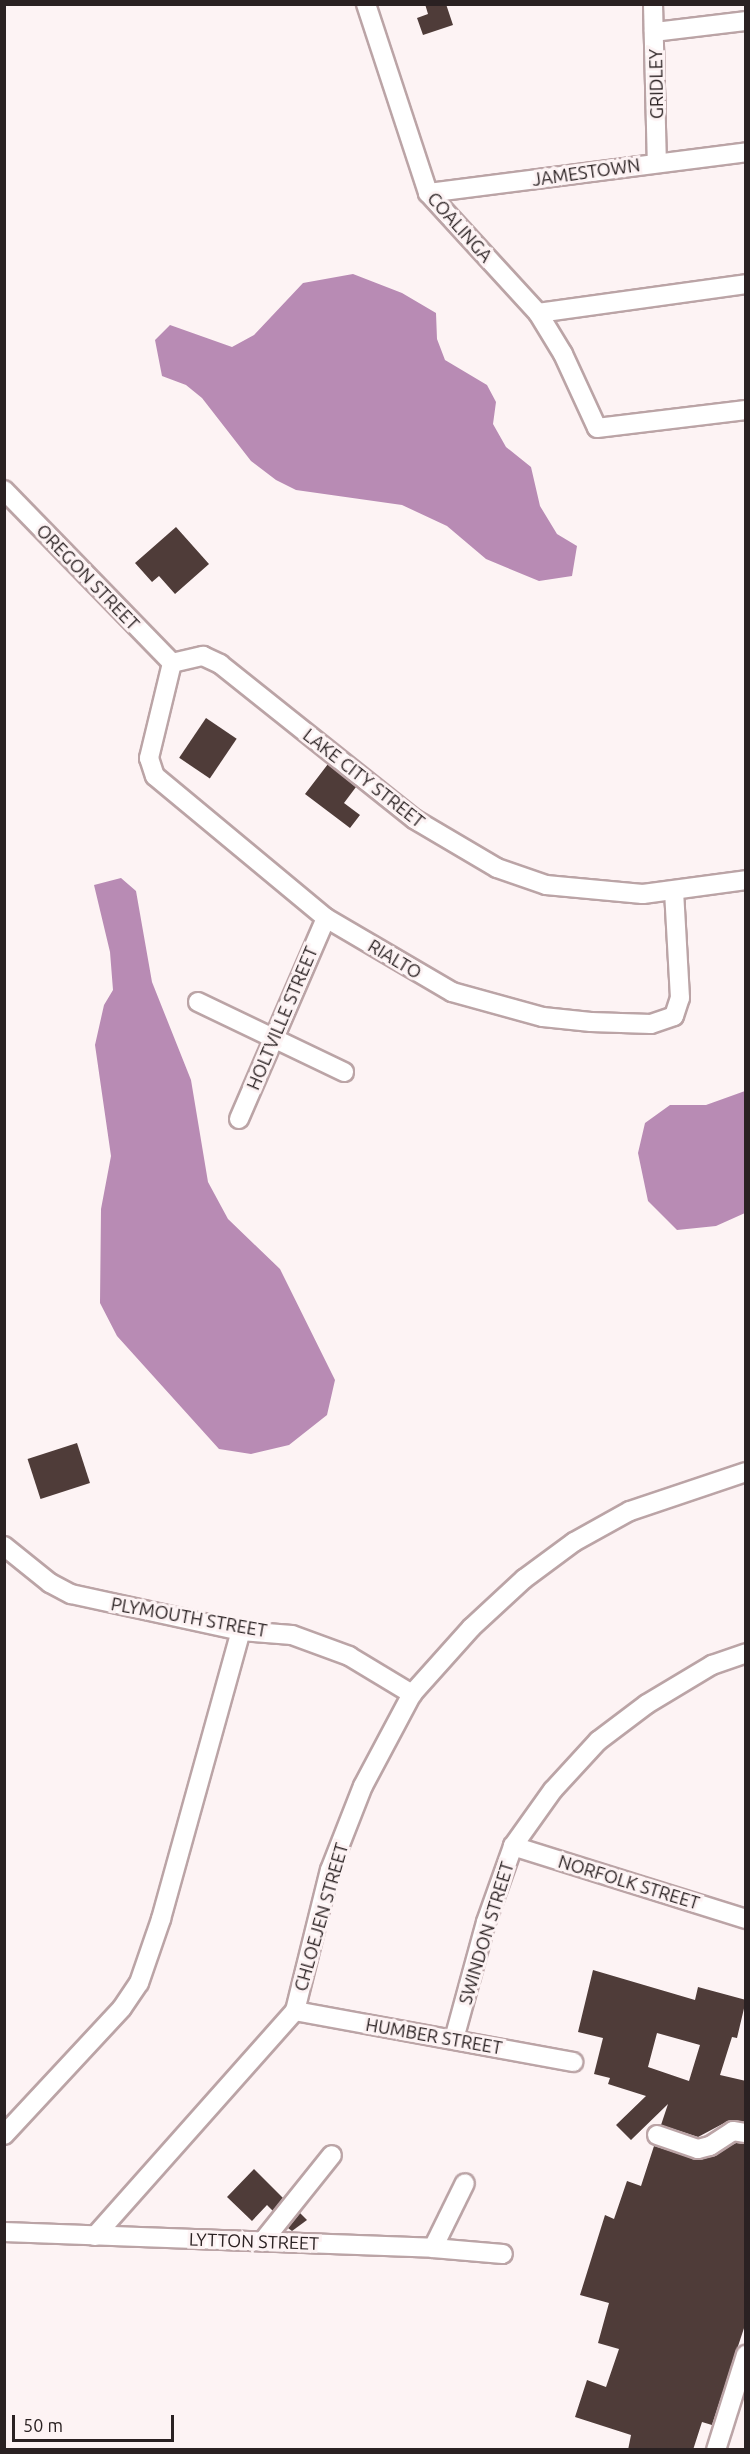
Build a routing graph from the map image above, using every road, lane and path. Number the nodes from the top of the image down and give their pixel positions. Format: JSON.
{"nodes":[{"id":1,"x":366,"y":4,"type":"edge"},
{"id":2,"x":653,"y":4,"type":"edge"},
{"id":3,"x":746,"y":21,"type":"edge"},
{"id":4,"x":654,"y":33,"type":"junction"},
{"id":5,"x":746,"y":152,"type":"edge"},
{"id":6,"x":657,"y":163,"type":"junction"},
{"id":7,"x":428,"y":193,"type":"junction"},
{"id":8,"x":746,"y":284,"type":"edge"},
{"id":9,"x":538,"y":312,"type":"junction"},
{"id":10,"x":746,"y":410,"type":"edge"},
{"id":11,"x":4,"y":490,"type":"edge"},
{"id":12,"x":172,"y":663,"type":"junction"},
{"id":13,"x":746,"y":880,"type":"edge"},
{"id":14,"x":674,"y":891,"type":"junction"},
{"id":15,"x":326,"y":918,"type":"junction"},
{"id":16,"x":198,"y":1002,"type":"dead end"},
{"id":17,"x":271,"y":1038,"type":"junction"},
{"id":18,"x":344,"y":1072,"type":"dead end"},
{"id":19,"x":239,"y":1119,"type":"dead end"},
{"id":20,"x":746,"y":1472,"type":"edge"},
{"id":21,"x":4,"y":1546,"type":"edge"},
{"id":22,"x":241,"y":1630,"type":"junction"},
{"id":23,"x":746,"y":1653,"type":"edge"},
{"id":24,"x":412,"y":1694,"type":"junction"},
{"id":25,"x":513,"y":1846,"type":"junction"},
{"id":26,"x":746,"y":1919,"type":"edge"},
{"id":27,"x":295,"y":2011,"type":"junction"},
{"id":28,"x":454,"y":2039,"type":"junction"},
{"id":29,"x":573,"y":2062,"type":"dead end"},
{"id":30,"x":746,"y":2133,"type":"edge"},
{"id":31,"x":657,"y":2134,"type":"dead end"},
{"id":32,"x":4,"y":2135,"type":"edge"},
{"id":33,"x":332,"y":2156,"type":"dead end"},
{"id":34,"x":465,"y":2183,"type":"dead end"},
{"id":35,"x":4,"y":2232,"type":"edge"},
{"id":36,"x":95,"y":2236,"type":"junction"},
{"id":37,"x":263,"y":2241,"type":"junction"},
{"id":38,"x":433,"y":2248,"type":"junction"},
{"id":39,"x":503,"y":2254,"type":"dead end"},
{"id":40,"x":746,"y":2355,"type":"edge"},
{"id":41,"x":716,"y":2450,"type":"edge"}],
"edges":[{"from":1,"to":7,"type":"street","name":"COALINGA"},
{"from":2,"to":4,"type":"street","name":"GRIDLEY"},
{"from":3,"to":4,"type":"street"},
{"from":4,"to":6,"type":"street","name":"GRIDLEY"},
{"from":5,"to":6,"type":"street","name":"JAMESTOWN"},
{"from":6,"to":7,"type":"street","name":"JAMESTOWN"},
{"from":7,"to":9,"type":"street","name":"COALINGA"},
{"from":8,"to":9,"type":"street"},
{"from":9,"to":10,"type":"street","name":"COALINGA"},
{"from":11,"to":12,"type":"street","name":"OREGON STREET"},
{"from":12,"to":14,"type":"street","name":"LAKE CITY STREET"},
{"from":12,"to":15,"type":"street","name":"RIALTO"},
{"from":13,"to":14,"type":"street","name":"LAKE CITY STREET"},
{"from":14,"to":15,"type":"street","name":"RIALTO"},
{"from":15,"to":17,"type":"street","name":"HOLTVILLE STREET"},
{"from":16,"to":17,"type":"street"},
{"from":17,"to":18,"type":"street"},
{"from":17,"to":19,"type":"street","name":"HOLTVILLE STREET"},
{"from":20,"to":24,"type":"street","name":"CHLOEJEN STREET"},
{"from":21,"to":22,"type":"street","name":"PLYMOUTH STREET"},
{"from":22,"to":24,"type":"street","name":"PLYMOUTH STREET"},
{"from":22,"to":32,"type":"street"},
{"from":23,"to":25,"type":"street","name":"SWINDON STREET"},
{"from":24,"to":27,"type":"street","name":"CHLOEJEN STREET"},
{"from":25,"to":26,"type":"street","name":"NORFOLK STREET"},
{"from":25,"to":28,"type":"street","name":"SWINDON STREET"},
{"from":27,"to":28,"type":"street","name":"HUMBER STREET"},
{"from":27,"to":36,"type":"street","name":"CHLOEJEN STREET"},
{"from":28,"to":29,"type":"street","name":"HUMBER STREET"},
{"from":30,"to":31,"type":"street"},
{"from":33,"to":37,"type":"street"},
{"from":34,"to":38,"type":"street"},
{"from":35,"to":36,"type":"street","name":"LYTTON STREET"},
{"from":36,"to":37,"type":"street","name":"LYTTON STREET"},
{"from":37,"to":38,"type":"street","name":"LYTTON STREET"},
{"from":38,"to":39,"type":"street","name":"LYTTON STREET"},
{"from":40,"to":41,"type":"street"}]}
